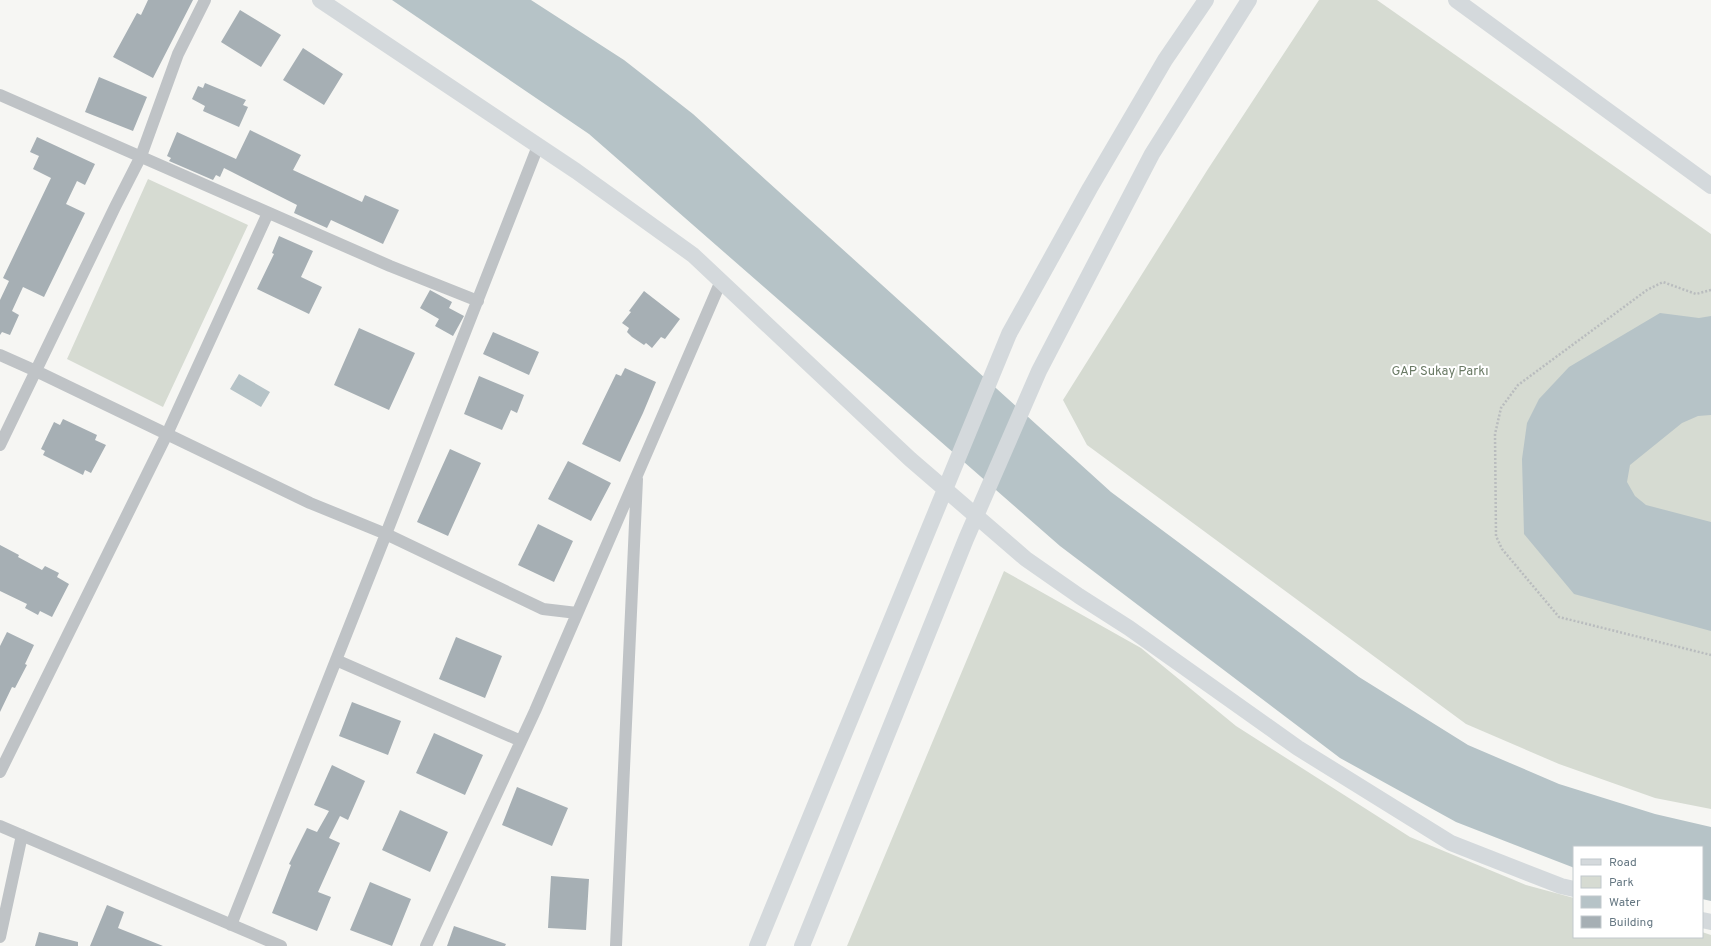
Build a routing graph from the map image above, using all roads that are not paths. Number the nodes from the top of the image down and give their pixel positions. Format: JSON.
{"nodes":[{"id":1,"x":205,"y":0,"type":"edge"},
{"id":2,"x":320,"y":0,"type":"edge"},
{"id":3,"x":1206,"y":0,"type":"edge"},
{"id":4,"x":1249,"y":0,"type":"edge"},
{"id":5,"x":1456,"y":0,"type":"edge"},
{"id":6,"x":0,"y":96,"type":"edge"},
{"id":7,"x":538,"y":146,"type":"junction"},
{"id":8,"x":141,"y":156,"type":"junction"},
{"id":9,"x":1711,"y":186,"type":"edge"},
{"id":10,"x":268,"y":213,"type":"junction"},
{"id":11,"x":721,"y":281,"type":"junction"},
{"id":12,"x":478,"y":301,"type":"junction"},
{"id":13,"x":0,"y":355,"type":"edge"},
{"id":14,"x":36,"y":371,"type":"junction"},
{"id":15,"x":167,"y":434,"type":"junction"},
{"id":16,"x":0,"y":445,"type":"edge"},
{"id":17,"x":638,"y":472,"type":"junction"},
{"id":18,"x":386,"y":534,"type":"junction"},
{"id":19,"x":577,"y":613,"type":"junction"},
{"id":20,"x":336,"y":660,"type":"junction"},
{"id":21,"x":521,"y":741,"type":"junction"},
{"id":22,"x":0,"y":772,"type":"edge"},
{"id":23,"x":0,"y":826,"type":"edge"},
{"id":24,"x":22,"y":835,"type":"junction"},
{"id":25,"x":1573,"y":889,"type":"edge"},
{"id":26,"x":231,"y":925,"type":"junction"},
{"id":27,"x":0,"y":937,"type":"edge"},
{"id":28,"x":281,"y":946,"type":"edge"},
{"id":29,"x":426,"y":946,"type":"edge"},
{"id":30,"x":616,"y":946,"type":"edge"},
{"id":31,"x":757,"y":946,"type":"edge"},
{"id":32,"x":802,"y":946,"type":"edge"}],
"edges":[{"from":1,"to":8,"type":"street"},
{"from":2,"to":7,"type":"main road"},
{"from":3,"to":31,"type":"main road"},
{"from":4,"to":32,"type":"main road"},
{"from":5,"to":9,"type":"main road"},
{"from":6,"to":8,"type":"street"},
{"from":7,"to":11,"type":"main road"},
{"from":7,"to":12,"type":"street"},
{"from":8,"to":10,"type":"street"},
{"from":8,"to":14,"type":"street"},
{"from":10,"to":12,"type":"street"},
{"from":10,"to":15,"type":"street"},
{"from":11,"to":17,"type":"street"},
{"from":11,"to":25,"type":"main road"},
{"from":12,"to":18,"type":"street"},
{"from":13,"to":14,"type":"street"},
{"from":14,"to":15,"type":"street"},
{"from":14,"to":16,"type":"street"},
{"from":15,"to":18,"type":"street"},
{"from":15,"to":22,"type":"street"},
{"from":17,"to":19,"type":"street"},
{"from":17,"to":30,"type":"street"},
{"from":18,"to":19,"type":"street"},
{"from":18,"to":20,"type":"street"},
{"from":19,"to":21,"type":"street"},
{"from":20,"to":21,"type":"street"},
{"from":20,"to":26,"type":"street"},
{"from":21,"to":29,"type":"street"},
{"from":23,"to":24,"type":"street"},
{"from":24,"to":26,"type":"street"},
{"from":24,"to":27,"type":"street"},
{"from":26,"to":28,"type":"street"}]}
